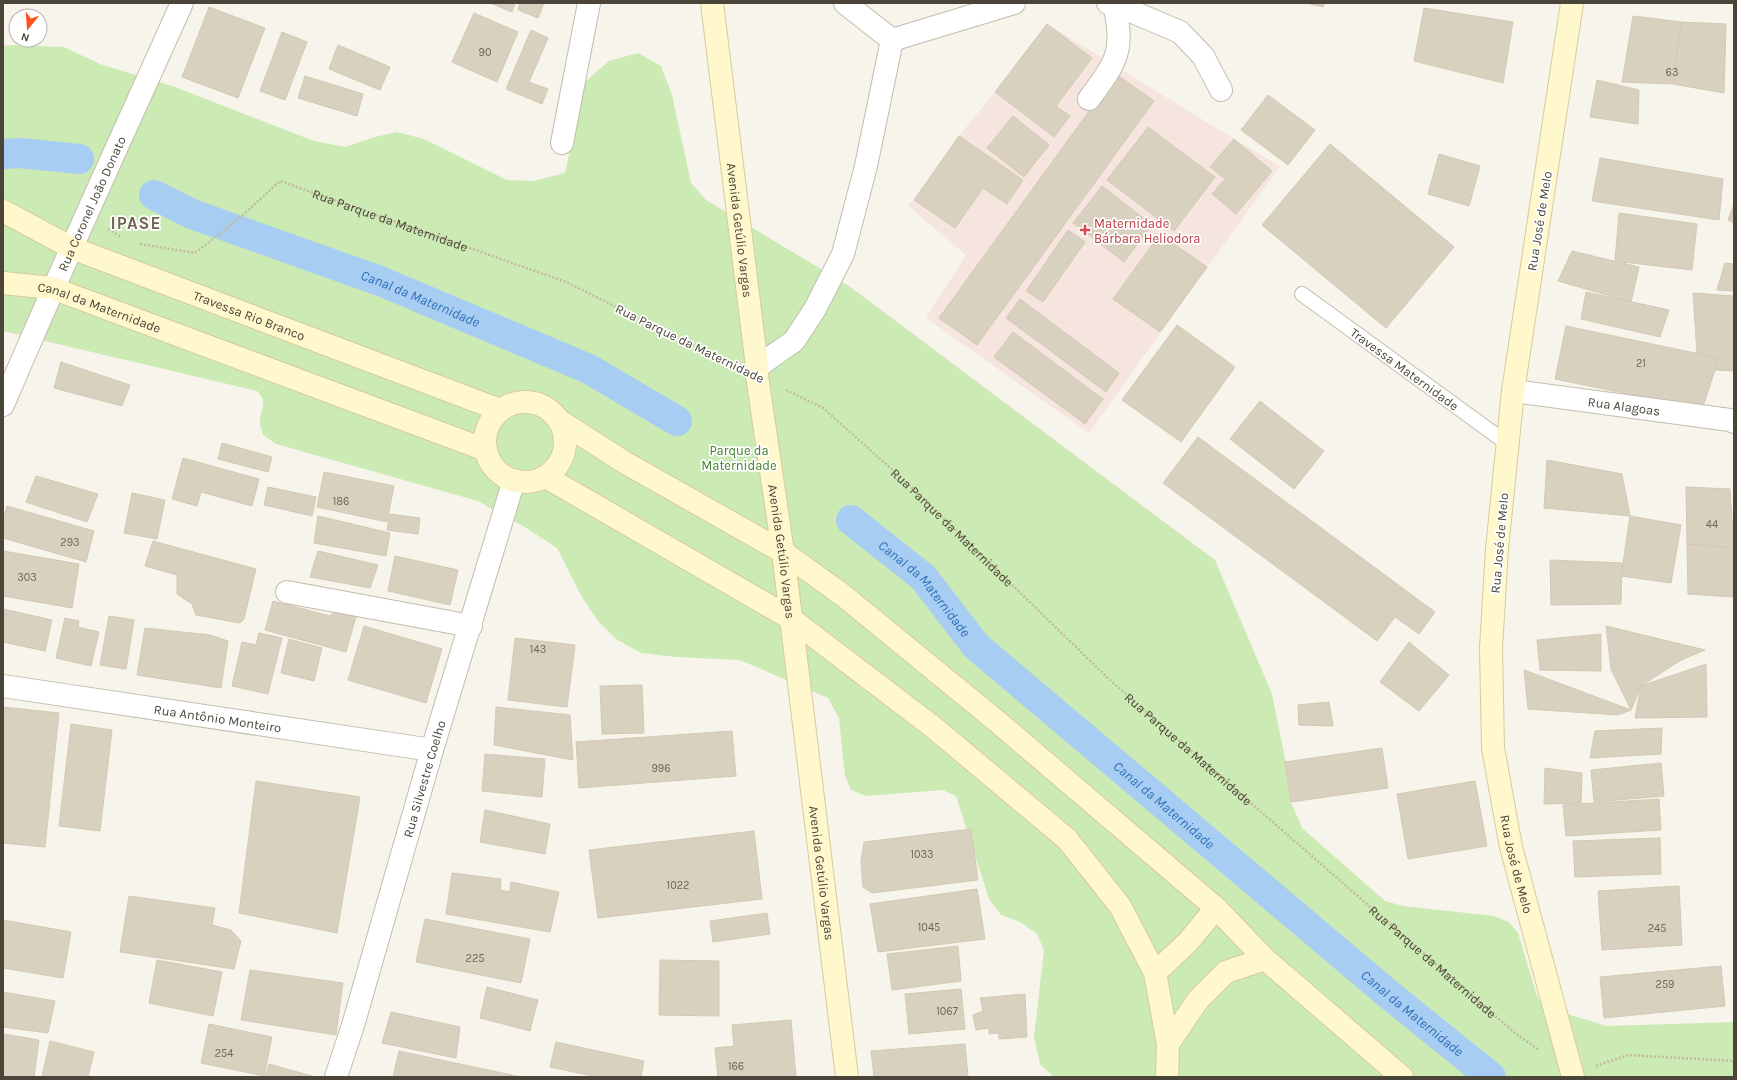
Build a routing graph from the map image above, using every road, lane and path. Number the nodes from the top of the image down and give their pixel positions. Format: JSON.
{"nodes":[{"id":1,"x":182,"y":3,"type":"edge"},
{"id":2,"x":589,"y":3,"type":"edge"},
{"id":3,"x":712,"y":3,"type":"edge"},
{"id":4,"x":845,"y":3,"type":"edge"},
{"id":5,"x":1014,"y":3,"type":"edge"},
{"id":6,"x":1111,"y":3,"type":"edge"},
{"id":7,"x":1572,"y":3,"type":"edge"},
{"id":8,"x":892,"y":40,"type":"junction"},
{"id":9,"x":1221,"y":90,"type":"dead end"},
{"id":10,"x":1089,"y":99,"type":"dead end"},
{"id":11,"x":562,"y":144,"type":"dead end"},
{"id":12,"x":3,"y":211,"type":"edge"},
{"id":13,"x":88,"y":215,"type":"junction"},
{"id":14,"x":124,"y":239,"type":"dead end"},
{"id":15,"x":137,"y":244,"type":"dead end"},
{"id":16,"x":72,"y":248,"type":"junction"},
{"id":17,"x":3,"y":283,"type":"edge"},
{"id":18,"x":52,"y":288,"type":"junction"},
{"id":19,"x":1302,"y":294,"type":"dead end"},
{"id":20,"x":757,"y":371,"type":"junction"},
{"id":21,"x":1513,"y":392,"type":"junction"},
{"id":22,"x":3,"y":405,"type":"edge"},
{"id":23,"x":500,"y":410,"type":"junction"},
{"id":24,"x":560,"y":421,"type":"junction"},
{"id":25,"x":1734,"y":422,"type":"edge"},
{"id":26,"x":1508,"y":444,"type":"junction"},
{"id":27,"x":486,"y":450,"type":"junction"},
{"id":28,"x":546,"y":477,"type":"junction"},
{"id":29,"x":514,"y":480,"type":"junction"},
{"id":30,"x":783,"y":552,"type":"junction"},
{"id":31,"x":287,"y":592,"type":"dead end"},
{"id":32,"x":790,"y":618,"type":"junction"},
{"id":33,"x":471,"y":626,"type":"junction"},
{"id":34,"x":3,"y":686,"type":"edge"},
{"id":35,"x":432,"y":750,"type":"junction"},
{"id":36,"x":1216,"y":908,"type":"junction"},
{"id":37,"x":1265,"y":959,"type":"junction"},
{"id":38,"x":1155,"y":973,"type":"junction"},
{"id":39,"x":1168,"y":1044,"type":"junction"},
{"id":40,"x":1540,"y":1052,"type":"dead end"},
{"id":41,"x":1734,"y":1061,"type":"edge"},
{"id":42,"x":1573,"y":1076,"type":"edge"},
{"id":43,"x":336,"y":1077,"type":"edge"},
{"id":44,"x":847,"y":1077,"type":"edge"},
{"id":45,"x":1167,"y":1077,"type":"edge"},
{"id":46,"x":1402,"y":1077,"type":"edge"}],
"edges":[{"from":1,"to":13,"type":"street","name":"Rua Coronel João Donato"},
{"from":2,"to":11,"type":"street"},
{"from":3,"to":20,"type":"street","name":"Avenida Getúlio Vargas"},
{"from":4,"to":8,"type":"street"},
{"from":5,"to":8,"type":"street"},
{"from":6,"to":9,"type":"street"},
{"from":6,"to":10,"type":"street"},
{"from":7,"to":21,"type":"street","name":"Rua José de Melo"},
{"from":8,"to":20,"type":"street"},
{"from":12,"to":16,"type":"street","name":"Travessa Rio Branco"},
{"from":13,"to":14,"type":"path"},
{"from":13,"to":16,"type":"street","name":"Rua Coronel João Donato"},
{"from":15,"to":20,"type":"path","name":"Rua Parque da Maternidade"},
{"from":16,"to":18,"type":"street","name":"Rua Coronel João Donato"},
{"from":16,"to":23,"type":"street","name":"Travessa Rio Branco"},
{"from":17,"to":18,"type":"street","name":"Canal da Maternidade"},
{"from":18,"to":22,"type":"street","name":"Rua Coronel João Donato"},
{"from":18,"to":27,"type":"street","name":"Canal da Maternidade"},
{"from":19,"to":26,"type":"lane","name":"Travessa Maternidade"},
{"from":20,"to":30,"type":"street","name":"Avenida Getúlio Vargas"},
{"from":20,"to":40,"type":"path","name":"Rua Parque da Maternidade"},
{"from":21,"to":25,"type":"street","name":"Rua Alagoas"},
{"from":21,"to":26,"type":"street","name":"Rua José de Melo"},
{"from":23,"to":24,"type":"street"},
{"from":23,"to":27,"type":"street"},
{"from":24,"to":28,"type":"street"},
{"from":24,"to":30,"type":"street"},
{"from":26,"to":42,"type":"street","name":"Rua José de Melo"},
{"from":27,"to":29,"type":"street"},
{"from":28,"to":29,"type":"street"},
{"from":28,"to":32,"type":"street"},
{"from":29,"to":33,"type":"street","name":"Rua Silvestre Coelho"},
{"from":30,"to":32,"type":"street","name":"Avenida Getúlio Vargas"},
{"from":30,"to":36,"type":"street"},
{"from":31,"to":33,"type":"street"},
{"from":32,"to":38,"type":"street"},
{"from":32,"to":44,"type":"street","name":"Avenida Getúlio Vargas"},
{"from":33,"to":35,"type":"street","name":"Rua Silvestre Coelho"},
{"from":34,"to":35,"type":"street","name":"Rua Antônio Monteiro"},
{"from":35,"to":43,"type":"street","name":"Rua Silvestre Coelho"},
{"from":36,"to":37,"type":"street"},
{"from":36,"to":38,"type":"street"},
{"from":37,"to":39,"type":"street"},
{"from":37,"to":46,"type":"street"},
{"from":38,"to":39,"type":"street"},
{"from":39,"to":45,"type":"street"},
{"from":41,"to":42,"type":"path"}]}
